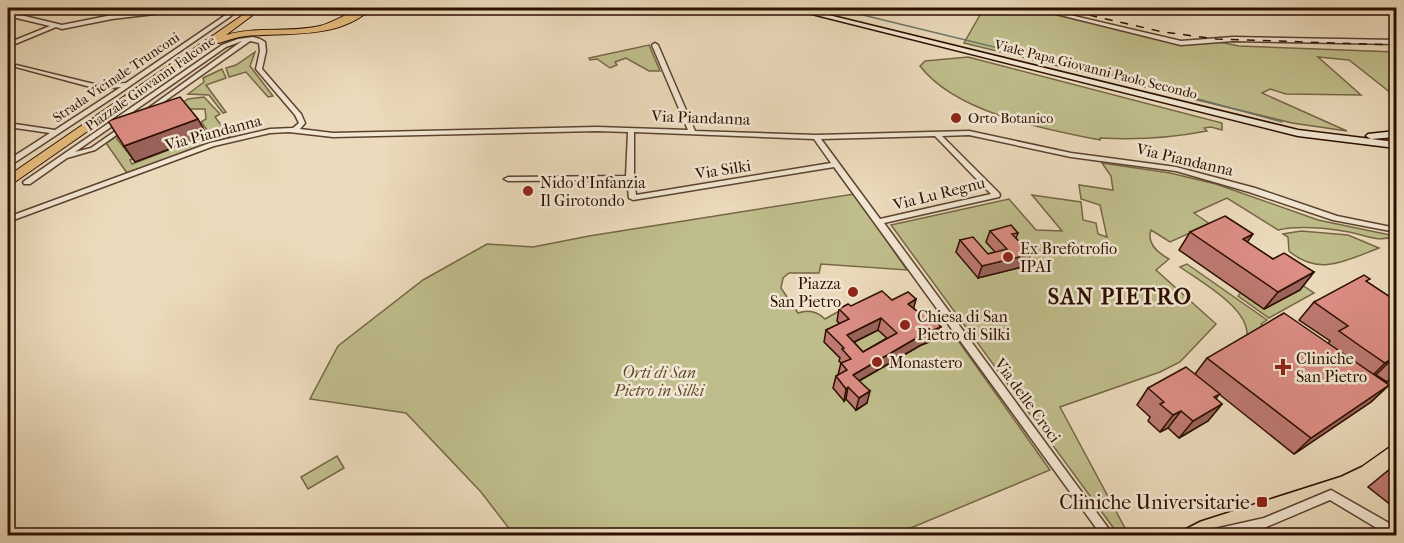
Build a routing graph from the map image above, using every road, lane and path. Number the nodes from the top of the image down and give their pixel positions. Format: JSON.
{"nodes":[{"id":1,"x":188,"y":8,"type":"edge"},
{"id":2,"x":234,"y":8,"type":"edge"},
{"id":3,"x":249,"y":8,"type":"edge"},
{"id":4,"x":260,"y":8,"type":"edge"},
{"id":5,"x":368,"y":8,"type":"edge"},
{"id":6,"x":792,"y":8,"type":"edge"},
{"id":7,"x":807,"y":8,"type":"edge"},
{"id":8,"x":1035,"y":8,"type":"edge"},
{"id":9,"x":8,"y":14,"type":"edge"},
{"id":10,"x":54,"y":26,"type":"junction"},
{"id":11,"x":283,"y":33,"type":"junction"},
{"id":12,"x":253,"y":39,"type":"junction"},
{"id":13,"x":1396,"y":42,"type":"edge"},
{"id":14,"x":8,"y":45,"type":"edge"},
{"id":15,"x":655,"y":45,"type":"dead end"},
{"id":16,"x":18,"y":66,"type":"dead end"},
{"id":17,"x":161,"y":75,"type":"junction"},
{"id":18,"x":129,"y":84,"type":"junction"},
{"id":19,"x":138,"y":91,"type":"junction"},
{"id":20,"x":128,"y":116,"type":"junction"},
{"id":21,"x":140,"y":116,"type":"edge"},
{"id":22,"x":8,"y":125,"type":"edge"},
{"id":23,"x":101,"y":130,"type":"junction"},
{"id":24,"x":294,"y":130,"type":"junction"},
{"id":25,"x":631,"y":130,"type":"junction"},
{"id":26,"x":56,"y":132,"type":"junction"},
{"id":27,"x":692,"y":132,"type":"junction"},
{"id":28,"x":937,"y":134,"type":"junction"},
{"id":29,"x":1396,"y":134,"type":"edge"},
{"id":30,"x":816,"y":137,"type":"junction"},
{"id":31,"x":69,"y":139,"type":"junction"},
{"id":32,"x":1394,"y":145,"type":"edge"},
{"id":33,"x":63,"y":158,"type":"junction"},
{"id":34,"x":8,"y":163,"type":"edge"},
{"id":35,"x":837,"y":164,"type":"junction"},
{"id":36,"x":8,"y":173,"type":"edge"},
{"id":37,"x":630,"y":178,"type":"junction"},
{"id":38,"x":508,"y":179,"type":"dead end"},
{"id":39,"x":8,"y":181,"type":"edge"},
{"id":40,"x":27,"y":182,"type":"dead end"},
{"id":41,"x":8,"y":220,"type":"edge"},
{"id":42,"x":879,"y":222,"type":"junction"},
{"id":43,"x":1396,"y":230,"type":"edge"},
{"id":44,"x":1396,"y":533,"type":"edge"},
{"id":45,"x":1109,"y":536,"type":"edge"},
{"id":46,"x":1206,"y":536,"type":"edge"}],
"edges":[{"from":1,"to":10,"type":"street"},
{"from":2,"to":18,"type":"street","name":"Strada Vicinale Trunconi"},
{"from":3,"to":36,"type":"highway"},
{"from":4,"to":11,"type":"highway"},
{"from":4,"to":17,"type":"highway"},
{"from":5,"to":11,"type":"highway"},
{"from":6,"to":32,"type":"main road","name":"Viale Papa Giovanni Paolo Secondo"},
{"from":7,"to":29,"type":"main road","name":"Viale Papa Giovanni Paolo Secondo"},
{"from":8,"to":13,"type":"street"},
{"from":9,"to":10,"type":"street"},
{"from":10,"to":14,"type":"street"},
{"from":11,"to":17,"type":"highway"},
{"from":12,"to":20,"type":"street","name":"Piazzale Giovanni Falcone"},
{"from":12,"to":21,"type":"street","name":"Piazzale Giovanni Falcone"},
{"from":12,"to":24,"type":"street"},
{"from":15,"to":27,"type":"street"},
{"from":16,"to":18,"type":"street"},
{"from":17,"to":19,"type":"highway"},
{"from":18,"to":26,"type":"street","name":"Strada Vicinale Trunconi"},
{"from":19,"to":20,"type":"highway"},
{"from":19,"to":31,"type":"highway"},
{"from":20,"to":23,"type":"street","name":"Piazzale Giovanni Falcone"},
{"from":20,"to":33,"type":"street","name":"Piazzale Giovanni Falcone"},
{"from":22,"to":26,"type":"street"},
{"from":23,"to":31,"type":"highway"},
{"from":23,"to":33,"type":"street","name":"Piazzale Giovanni Falcone"},
{"from":24,"to":25,"type":"street","name":"Via Piandanna"},
{"from":24,"to":41,"type":"street","name":"Via Piandanna"},
{"from":25,"to":27,"type":"street","name":"Via Piandanna"},
{"from":25,"to":37,"type":"street"},
{"from":26,"to":34,"type":"street","name":"Strada Vicinale Trunconi"},
{"from":27,"to":30,"type":"street","name":"Via Piandanna"},
{"from":28,"to":30,"type":"street","name":"Via Piandanna"},
{"from":28,"to":42,"type":"street","name":"Via Lu Regnu"},
{"from":28,"to":43,"type":"street","name":"Via Piandanna"},
{"from":30,"to":35,"type":"street","name":"Via delle Croci"},
{"from":31,"to":39,"type":"highway"},
{"from":33,"to":40,"type":"street","name":"Piazzale Giovanni Falcone"},
{"from":35,"to":37,"type":"street","name":"Via Silki"},
{"from":35,"to":42,"type":"street","name":"Via delle Croci"},
{"from":37,"to":38,"type":"street"},
{"from":42,"to":45,"type":"street","name":"Via delle Croci"},
{"from":44,"to":46,"type":"street"}]}
